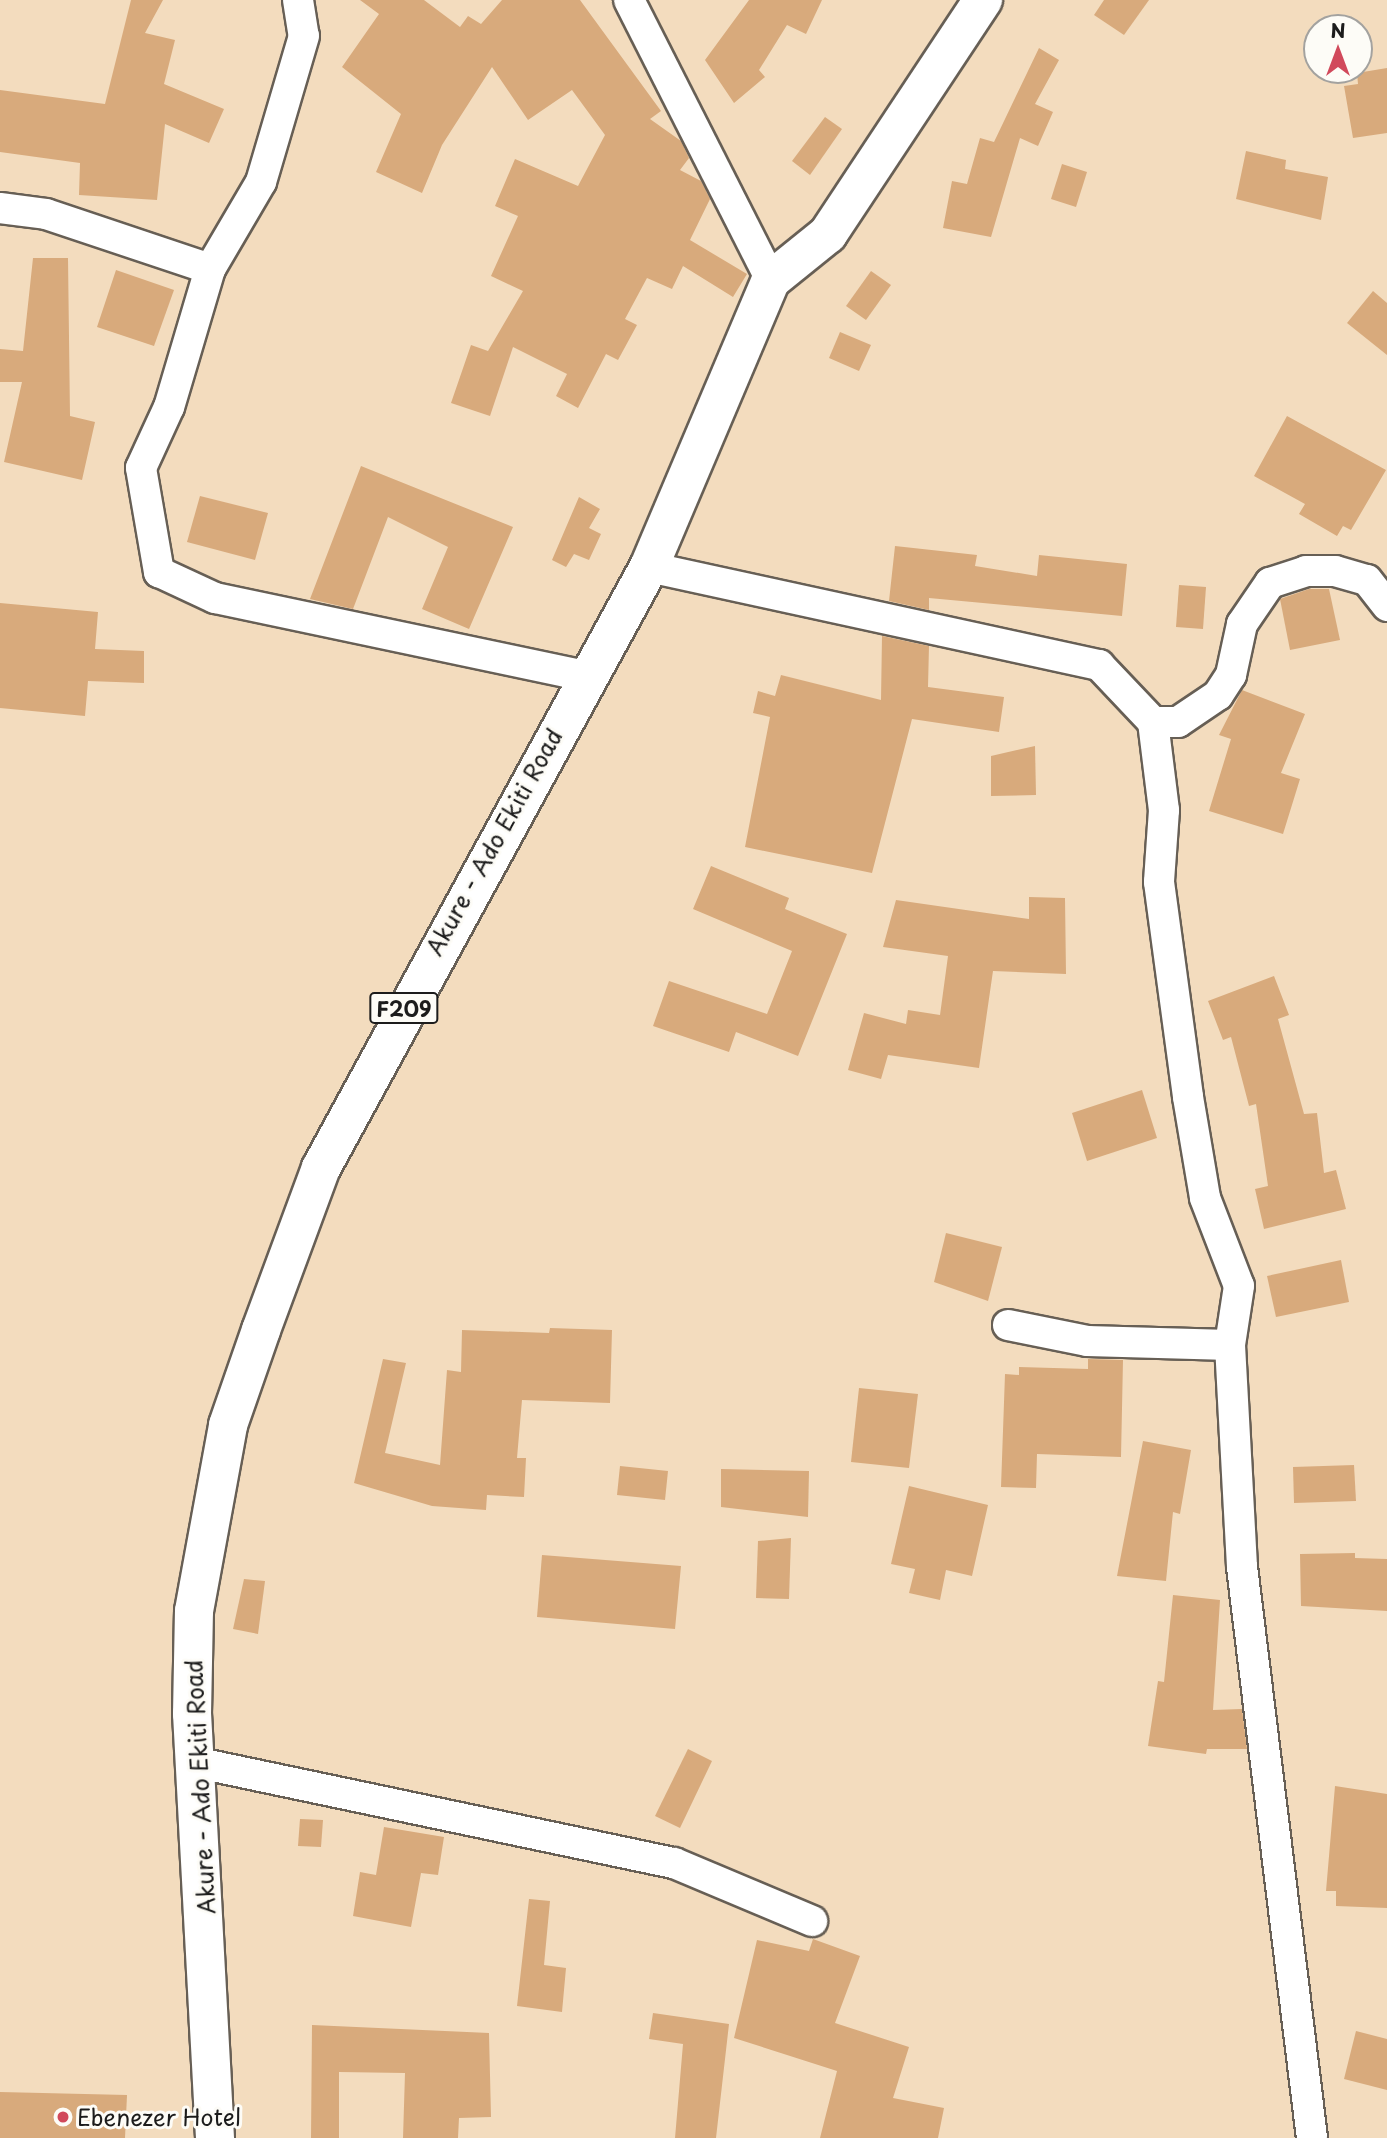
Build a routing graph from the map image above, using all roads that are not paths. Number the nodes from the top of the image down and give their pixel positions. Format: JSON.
{"nodes":[{"id":1,"x":298,"y":0,"type":"edge"},
{"id":2,"x":629,"y":0,"type":"edge"},
{"id":3,"x":983,"y":0,"type":"edge"},
{"id":4,"x":0,"y":208,"type":"edge"},
{"id":5,"x":210,"y":270,"type":"junction"},
{"id":6,"x":771,"y":280,"type":"junction"},
{"id":7,"x":649,"y":567,"type":"junction"},
{"id":8,"x":1387,"y":606,"type":"edge"},
{"id":9,"x":586,"y":676,"type":"junction"},
{"id":10,"x":1153,"y":722,"type":"junction"},
{"id":11,"x":1008,"y":1325,"type":"dead end"},
{"id":12,"x":1230,"y":1345,"type":"junction"},
{"id":13,"x":194,"y":1762,"type":"junction"},
{"id":14,"x":812,"y":1921,"type":"dead end"},
{"id":15,"x":215,"y":2138,"type":"edge"},
{"id":16,"x":1312,"y":2138,"type":"edge"}],
"edges":[{"from":1,"to":5,"type":"street"},
{"from":2,"to":6,"type":"street"},
{"from":3,"to":6,"type":"main road","name":"Akure - Ado Ekiti Road","number":"F209"},
{"from":4,"to":5,"type":"street"},
{"from":5,"to":9,"type":"street"},
{"from":6,"to":7,"type":"main road","name":"Akure - Ado Ekiti Road","number":"F209"},
{"from":7,"to":9,"type":"main road","name":"Akure - Ado Ekiti Road","number":"F209"},
{"from":7,"to":10,"type":"street"},
{"from":8,"to":10,"type":"street"},
{"from":9,"to":13,"type":"main road","name":"Akure - Ado Ekiti Road","number":"F209"},
{"from":10,"to":12,"type":"street"},
{"from":11,"to":12,"type":"street"},
{"from":12,"to":16,"type":"street"},
{"from":13,"to":14,"type":"street"},
{"from":13,"to":15,"type":"main road","name":"Akure - Ado Ekiti Road","number":"F209"}]}
